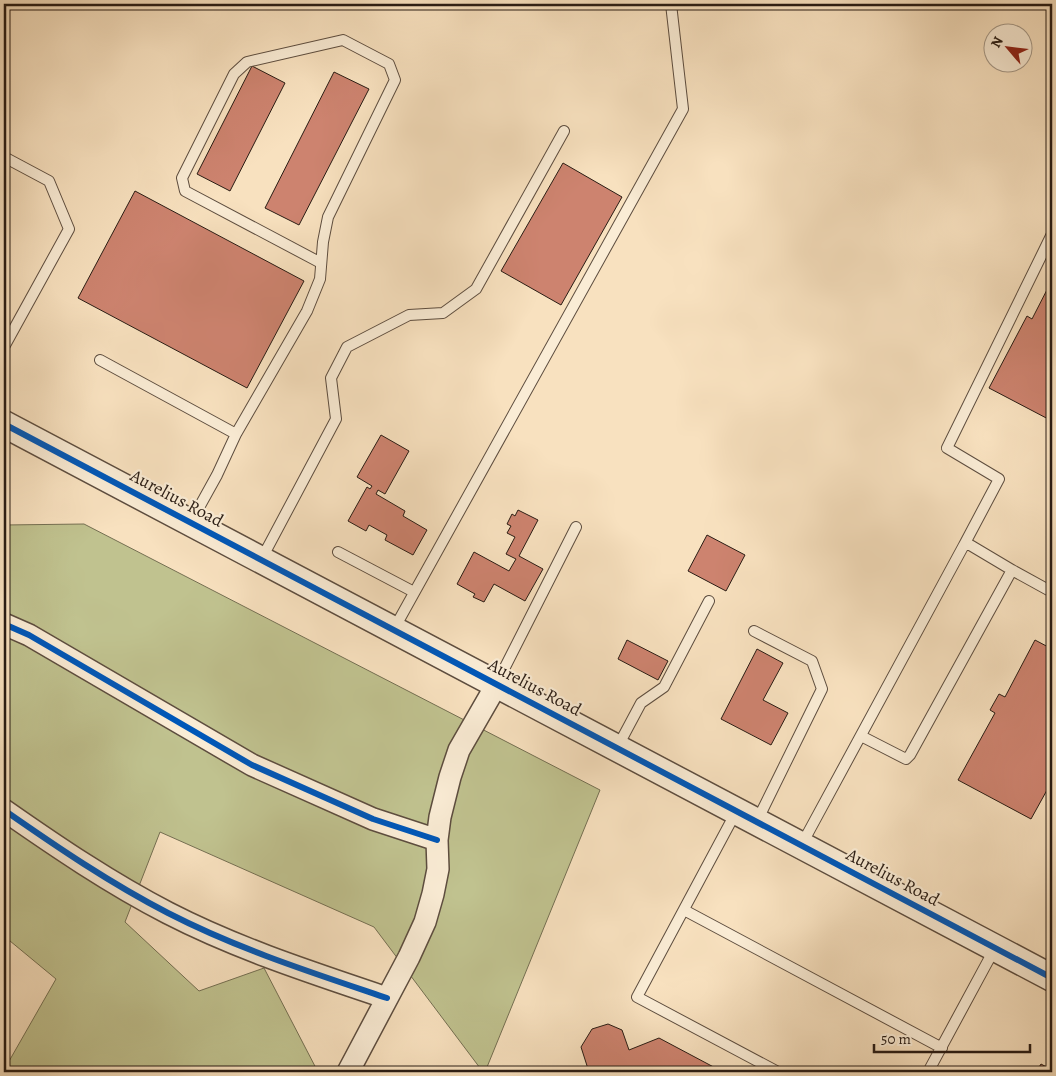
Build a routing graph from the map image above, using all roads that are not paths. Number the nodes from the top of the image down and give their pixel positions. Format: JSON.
{"nodes":[{"id":1,"x":671,"y":4,"type":"edge"},
{"id":2,"x":564,"y":131,"type":"dead end"},
{"id":3,"x":4,"y":157,"type":"edge"},
{"id":4,"x":1052,"y":234,"type":"edge"},
{"id":5,"x":321,"y":263,"type":"junction"},
{"id":6,"x":4,"y":347,"type":"edge"},
{"id":7,"x":100,"y":360,"type":"dead end"},
{"id":8,"x":4,"y":424,"type":"edge"},
{"id":9,"x":236,"y":434,"type":"junction"},
{"id":10,"x":191,"y":523,"type":"junction"},
{"id":11,"x":576,"y":527,"type":"dead end"},
{"id":12,"x":964,"y":545,"type":"junction"},
{"id":13,"x":338,"y":552,"type":"dead end"},
{"id":14,"x":261,"y":560,"type":"junction"},
{"id":15,"x":1012,"y":570,"type":"junction"},
{"id":16,"x":414,"y":592,"type":"junction"},
{"id":17,"x":1052,"y":592,"type":"edge"},
{"id":18,"x":709,"y":601,"type":"dead end"},
{"id":19,"x":4,"y":624,"type":"edge"},
{"id":20,"x":393,"y":630,"type":"junction"},
{"id":21,"x":754,"y":631,"type":"dead end"},
{"id":22,"x":497,"y":684,"type":"junction"},
{"id":23,"x":860,"y":736,"type":"junction"},
{"id":24,"x":617,"y":748,"type":"junction"},
{"id":25,"x":4,"y":810,"type":"edge"},
{"id":26,"x":746,"y":816,"type":"junction"},
{"id":27,"x":437,"y":840,"type":"junction"},
{"id":28,"x":801,"y":845,"type":"junction"},
{"id":29,"x":684,"y":910,"type":"junction"},
{"id":30,"x":995,"y":948,"type":"junction"},
{"id":31,"x":1052,"y":978,"type":"edge"},
{"id":32,"x":387,"y":998,"type":"junction"},
{"id":33,"x":942,"y":1048,"type":"junction"},
{"id":34,"x":348,"y":1072,"type":"edge"},
{"id":35,"x":778,"y":1072,"type":"edge"},
{"id":36,"x":928,"y":1072,"type":"edge"}],
"edges":[{"from":1,"to":16,"type":"lane"},
{"from":2,"to":14,"type":"lane"},
{"from":3,"to":6,"type":"lane"},
{"from":4,"to":12,"type":"lane"},
{"from":5,"to":5,"type":"lane"},
{"from":5,"to":9,"type":"lane"},
{"from":7,"to":9,"type":"lane"},
{"from":8,"to":10,"type":"street","name":"Aurelius Road"},
{"from":9,"to":10,"type":"lane"},
{"from":10,"to":14,"type":"street","name":"Aurelius Road"},
{"from":11,"to":22,"type":"lane"},
{"from":12,"to":15,"type":"lane"},
{"from":12,"to":23,"type":"lane"},
{"from":13,"to":16,"type":"lane"},
{"from":14,"to":20,"type":"street","name":"Aurelius Road"},
{"from":15,"to":17,"type":"lane"},
{"from":15,"to":23,"type":"lane"},
{"from":16,"to":20,"type":"lane"},
{"from":18,"to":24,"type":"lane"},
{"from":19,"to":27,"type":"street"},
{"from":20,"to":22,"type":"street","name":"Aurelius Road"},
{"from":21,"to":26,"type":"lane"},
{"from":22,"to":24,"type":"street","name":"Aurelius Road"},
{"from":22,"to":27,"type":"street"},
{"from":23,"to":28,"type":"lane"},
{"from":24,"to":26,"type":"street","name":"Aurelius Road"},
{"from":25,"to":32,"type":"street"},
{"from":26,"to":28,"type":"street","name":"Aurelius Road"},
{"from":26,"to":29,"type":"lane"},
{"from":27,"to":32,"type":"street"},
{"from":28,"to":30,"type":"street","name":"Aurelius Road"},
{"from":29,"to":33,"type":"lane"},
{"from":29,"to":35,"type":"lane"},
{"from":30,"to":31,"type":"street","name":"Aurelius Road"},
{"from":30,"to":33,"type":"lane"},
{"from":32,"to":34,"type":"street"},
{"from":33,"to":36,"type":"lane"}]}
